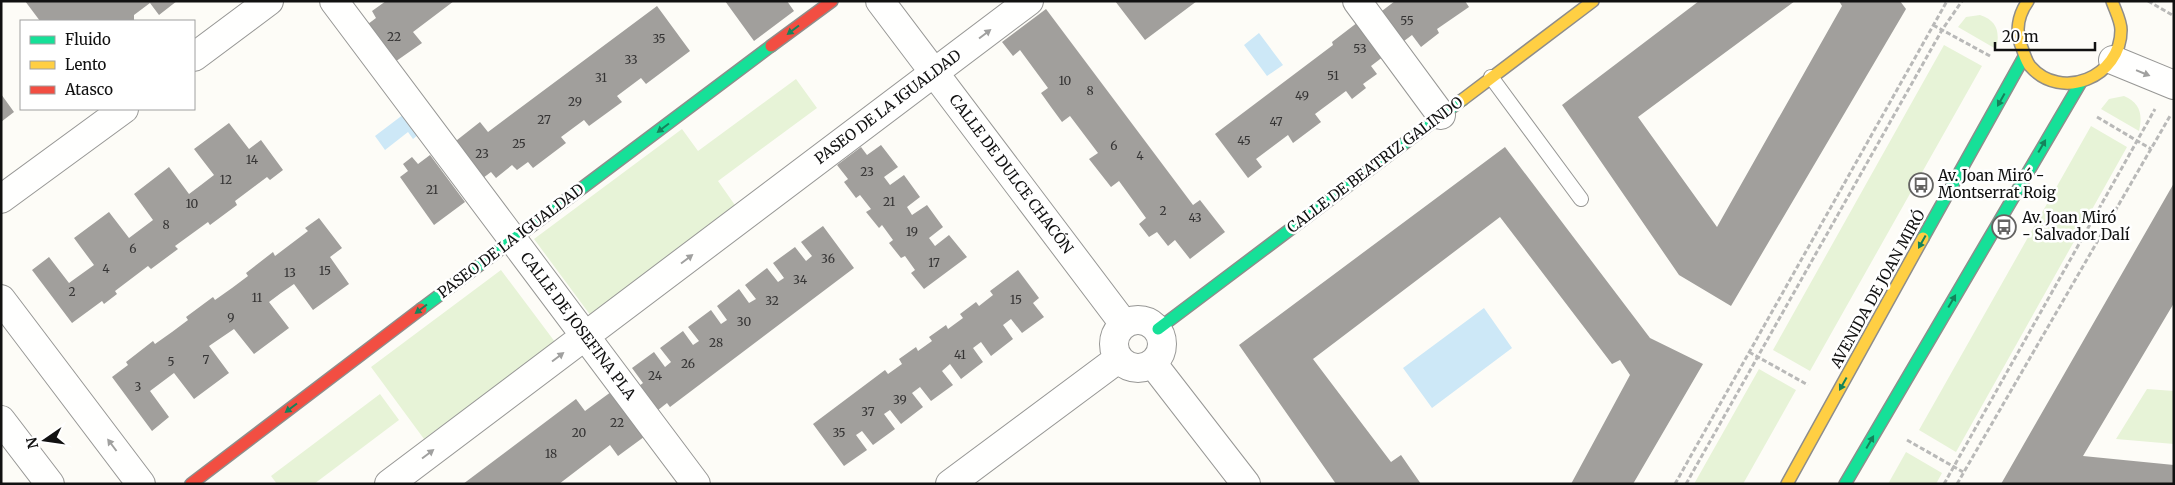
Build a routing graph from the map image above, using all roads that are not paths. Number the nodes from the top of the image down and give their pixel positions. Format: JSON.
{"nodes":[{"id":1,"x":269,"y":1,"type":"edge"},
{"id":2,"x":334,"y":1,"type":"edge"},
{"id":3,"x":832,"y":1,"type":"edge"},
{"id":4,"x":880,"y":1,"type":"edge"},
{"id":5,"x":1029,"y":1,"type":"edge"},
{"id":6,"x":1357,"y":1,"type":"edge"},
{"id":7,"x":1594,"y":1,"type":"edge"},
{"id":8,"x":2025,"y":2,"type":"edge"},
{"id":9,"x":2115,"y":3,"type":"edge"},
{"id":10,"x":195,"y":56,"type":"edge"},
{"id":11,"x":2024,"y":57,"type":"junction"},
{"id":12,"x":2113,"y":60,"type":"junction"},
{"id":13,"x":934,"y":72,"type":"junction"},
{"id":14,"x":1491,"y":77,"type":"junction"},
{"id":15,"x":2081,"y":82,"type":"junction"},
{"id":16,"x":2172,"y":92,"type":"edge"},
{"id":17,"x":123,"y":110,"type":"edge"},
{"id":18,"x":1441,"y":115,"type":"junction"},
{"id":19,"x":1580,"y":199,"type":"dead end"},
{"id":20,"x":1,"y":200,"type":"edge"},
{"id":21,"x":513,"y":239,"type":"junction"},
{"id":22,"x":1,"y":299,"type":"edge"},
{"id":23,"x":1124,"y":324,"type":"junction"},
{"id":24,"x":1158,"y":329,"type":"junction"},
{"id":25,"x":585,"y":336,"type":"junction"},
{"id":26,"x":1118,"y":359,"type":"junction"},
{"id":27,"x":1153,"y":364,"type":"junction"},
{"id":28,"x":1,"y":420,"type":"edge"},
{"id":29,"x":50,"y":484,"type":"edge"},
{"id":30,"x":141,"y":484,"type":"edge"},
{"id":31,"x":191,"y":484,"type":"edge"},
{"id":32,"x":389,"y":484,"type":"edge"},
{"id":33,"x":696,"y":484,"type":"edge"},
{"id":34,"x":950,"y":484,"type":"edge"},
{"id":35,"x":1246,"y":484,"type":"edge"},
{"id":36,"x":1787,"y":484,"type":"edge"},
{"id":37,"x":1845,"y":484,"type":"edge"}],
"edges":[{"from":1,"to":10,"type":"street"},
{"from":2,"to":21,"type":"street","name":"CALLE DE JOSEFINA PLA"},
{"from":3,"to":21,"type":"street","name":"PASEO DE LA IGUALDAD","one_way":true},
{"from":4,"to":13,"type":"street","name":"CALLE DE DULCE CHACÓN"},
{"from":13,"to":5,"type":"street","name":"PASEO DE LA IGUALDAD","one_way":true},
{"from":6,"to":18,"type":"street"},
{"from":7,"to":14,"type":"street","name":"CALLE DE BEATRIZ GALINDO"},
{"from":8,"to":11,"type":"street"},
{"from":9,"to":12,"type":"street"},
{"from":11,"to":15,"type":"street"},
{"from":11,"to":36,"type":"street","name":"AVENIDA DE JOAN MIRÓ","one_way":true},
{"from":12,"to":15,"type":"street"},
{"from":12,"to":16,"type":"street","one_way":true},
{"from":13,"to":23,"type":"street","name":"CALLE DE DULCE CHACÓN"},
{"from":25,"to":13,"type":"street","name":"PASEO DE LA IGUALDAD","one_way":true},
{"from":14,"to":18,"type":"street","name":"CALLE DE BEATRIZ GALINDO"},
{"from":14,"to":19,"type":"lane"},
{"from":37,"to":15,"type":"street","one_way":true},
{"from":17,"to":20,"type":"street"},
{"from":18,"to":24,"type":"street","name":"CALLE DE BEATRIZ GALINDO"},
{"from":21,"to":25,"type":"street","name":"CALLE DE JOSEFINA PLA"},
{"from":21,"to":31,"type":"street","name":"PASEO DE LA IGUALDAD","one_way":true},
{"from":30,"to":22,"type":"street","one_way":true},
{"from":23,"to":24,"type":"street"},
{"from":23,"to":26,"type":"street"},
{"from":24,"to":27,"type":"street"},
{"from":32,"to":25,"type":"street","name":"PASEO DE LA IGUALDAD","one_way":true},
{"from":25,"to":33,"type":"street","name":"CALLE DE JOSEFINA PLA"},
{"from":26,"to":27,"type":"street"},
{"from":26,"to":34,"type":"street"},
{"from":27,"to":35,"type":"street"},
{"from":28,"to":29,"type":"street"}]}
